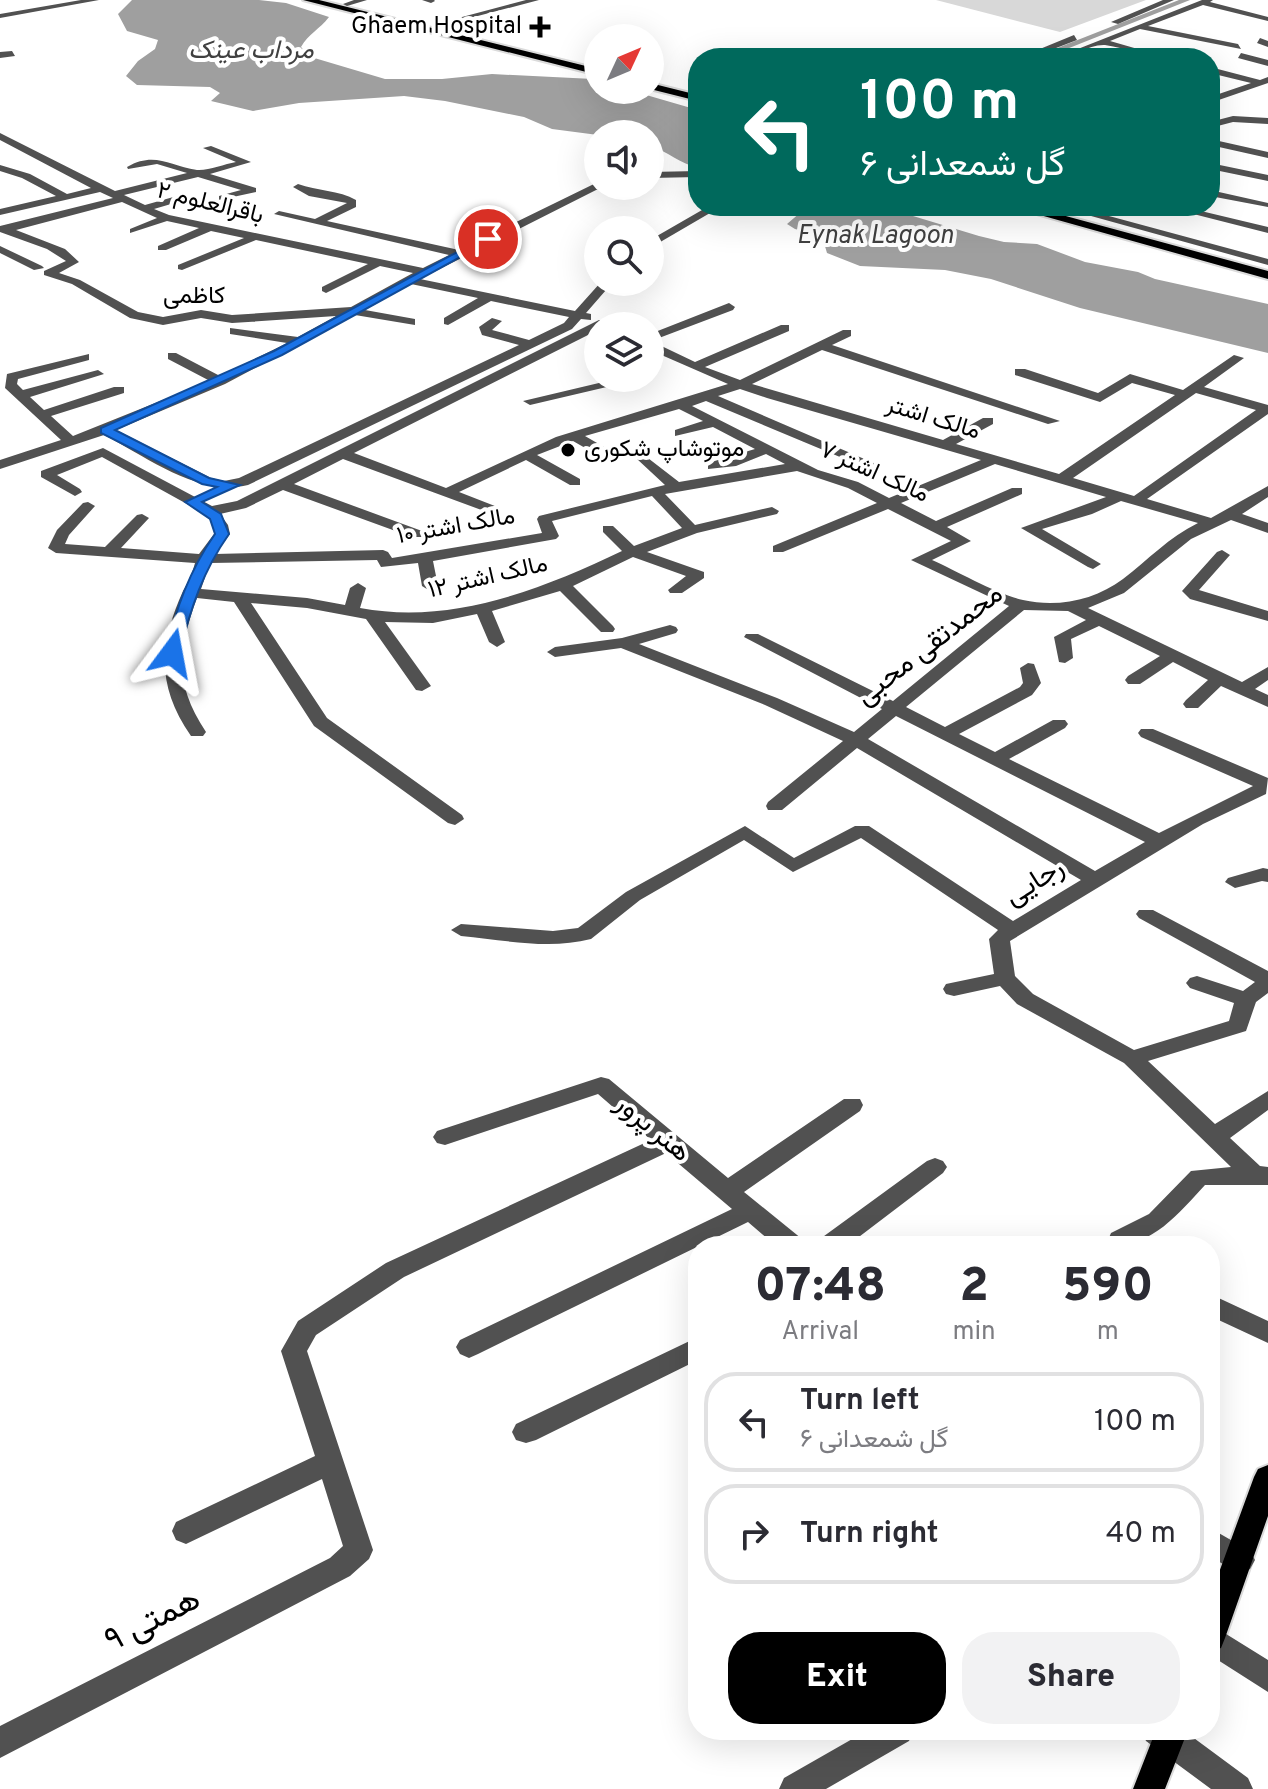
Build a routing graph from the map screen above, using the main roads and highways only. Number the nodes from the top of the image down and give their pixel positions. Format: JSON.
{"nodes":[{"id":1,"x":308,"y":0,"type":"edge"},
{"id":2,"x":329,"y":0,"type":"edge"},
{"id":3,"x":584,"y":60,"type":"edge"},
{"id":4,"x":584,"y":69,"type":"edge"},
{"id":5,"x":664,"y":78,"type":"edge"},
{"id":6,"x":679,"y":81,"type":"junction"},
{"id":7,"x":688,"y":83,"type":"edge"},
{"id":8,"x":664,"y":87,"type":"edge"},
{"id":9,"x":664,"y":90,"type":"edge"},
{"id":10,"x":688,"y":96,"type":"edge"},
{"id":11,"x":1051,"y":216,"type":"edge"},
{"id":12,"x":1077,"y":216,"type":"edge"},
{"id":13,"x":1268,"y":265,"type":"edge"},
{"id":14,"x":1268,"y":275,"type":"edge"},
{"id":15,"x":1268,"y":1477,"type":"edge"},
{"id":16,"x":1220,"y":1612,"type":"edge"},
{"id":17,"x":1164,"y":1740,"type":"edge"},
{"id":18,"x":1149,"y":1789,"type":"edge"}],
"edges":[{"from":1,"to":4,"type":"highway"},
{"from":2,"to":3,"type":"highway"},
{"from":5,"to":6,"type":"highway"},
{"from":6,"to":7,"type":"highway"},
{"from":6,"to":8,"type":"highway"},
{"from":9,"to":10,"type":"highway"},
{"from":11,"to":14,"type":"highway"},
{"from":12,"to":13,"type":"highway"},
{"from":15,"to":16,"type":"main road"},
{"from":17,"to":18,"type":"main road"}]}
